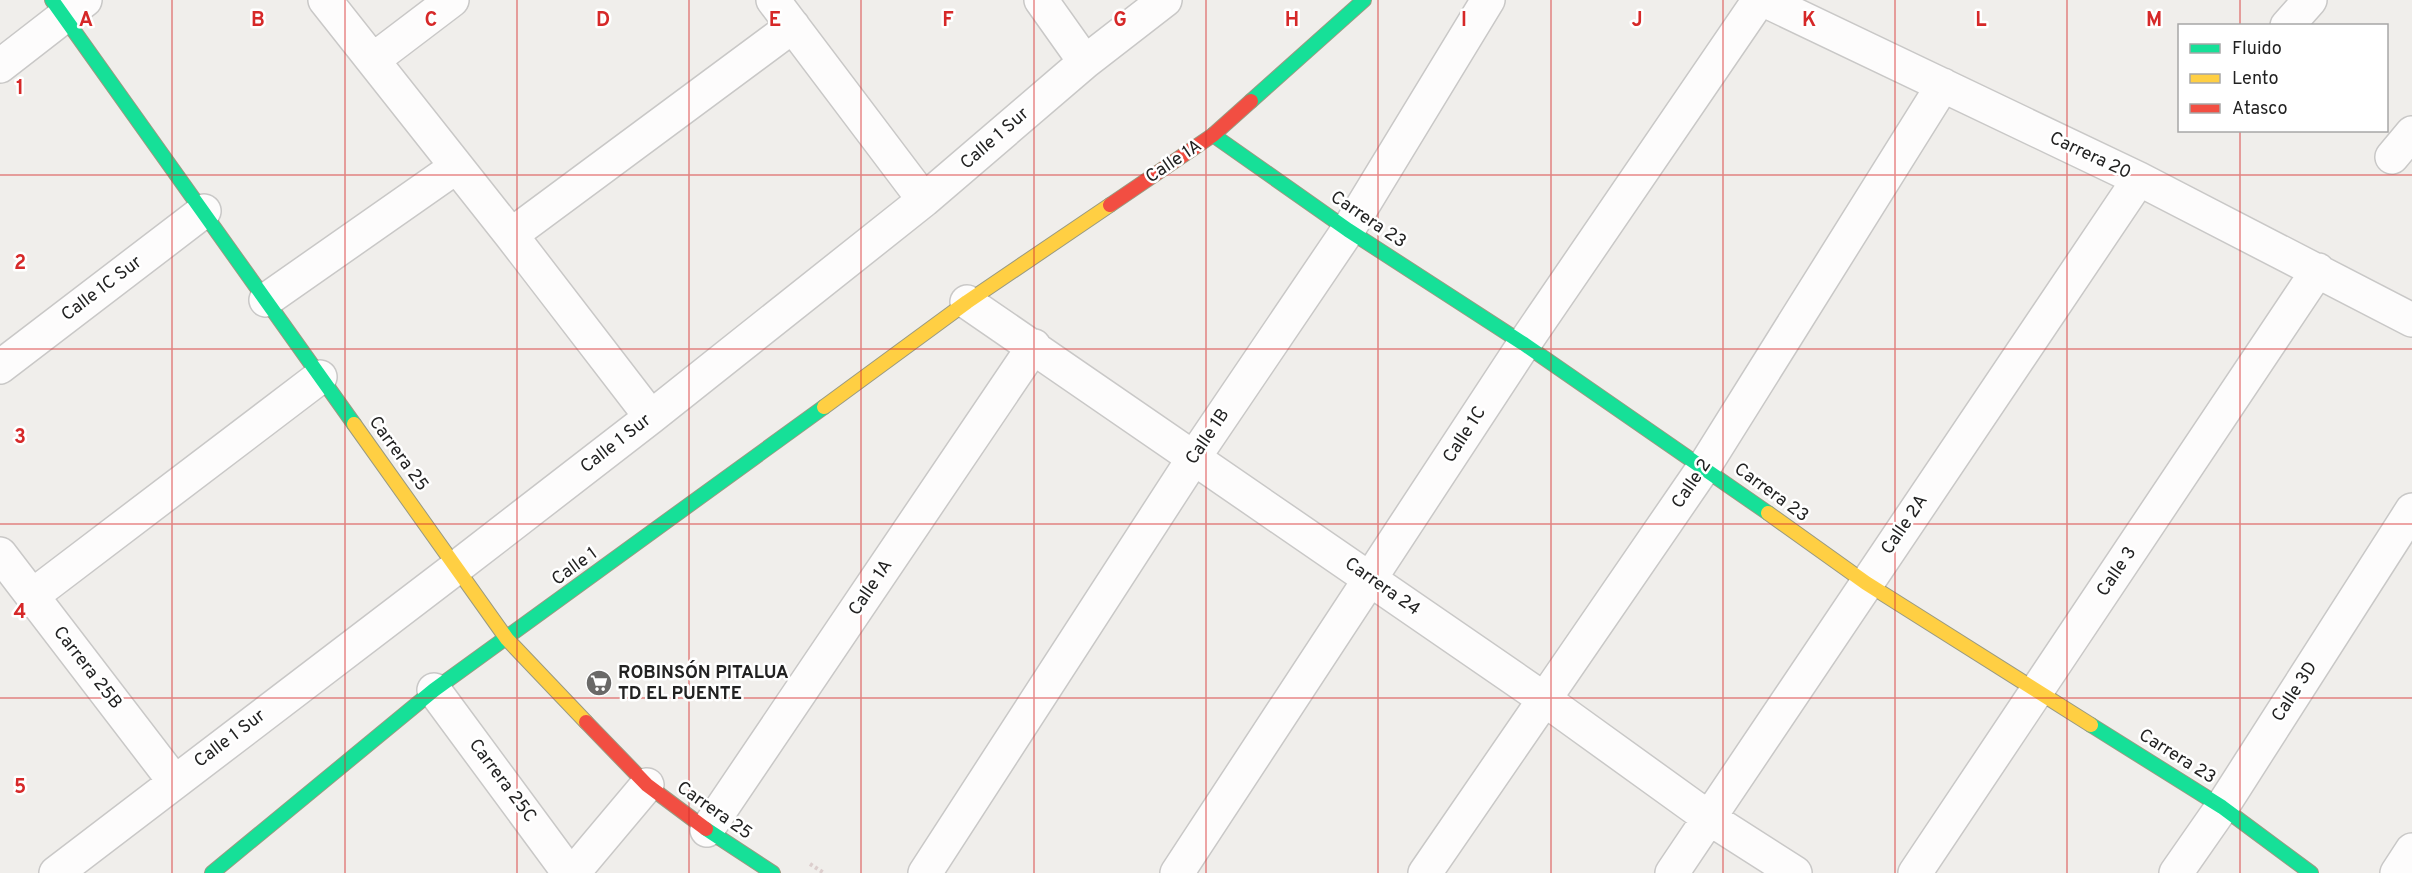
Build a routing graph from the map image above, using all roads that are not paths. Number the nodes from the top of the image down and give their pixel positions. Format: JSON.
{"nodes":[{"id":1,"x":325,"y":0,"type":"edge"},
{"id":2,"x":452,"y":0,"type":"edge"},
{"id":3,"x":773,"y":0,"type":"edge"},
{"id":4,"x":1041,"y":0,"type":"edge"},
{"id":5,"x":1165,"y":0,"type":"edge"},
{"id":6,"x":1364,"y":0,"type":"edge"},
{"id":7,"x":1488,"y":0,"type":"edge"},
{"id":8,"x":1759,"y":0,"type":"edge"},
{"id":9,"x":1764,"y":0,"type":"edge"},
{"id":10,"x":2310,"y":0,"type":"edge"},
{"id":11,"x":67,"y":5,"type":"edge"},
{"id":12,"x":2290,"y":24,"type":"edge"},
{"id":13,"x":793,"y":26,"type":"junction"},
{"id":14,"x":373,"y":60,"type":"junction"},
{"id":15,"x":1085,"y":62,"type":"junction"},
{"id":16,"x":0,"y":66,"type":"edge"},
{"id":17,"x":1942,"y":86,"type":"junction"},
{"id":18,"x":1213,"y":135,"type":"junction"},
{"id":19,"x":456,"y":167,"type":"junction"},
{"id":20,"x":2139,"y":179,"type":"junction"},
{"id":21,"x":924,"y":200,"type":"junction"},
{"id":22,"x":204,"y":211,"type":"junction"},
{"id":23,"x":1348,"y":230,"type":"junction"},
{"id":24,"x":511,"y":235,"type":"junction"},
{"id":25,"x":2318,"y":270,"type":"junction"},
{"id":26,"x":266,"y":300,"type":"junction"},
{"id":27,"x":967,"y":302,"type":"junction"},
{"id":28,"x":2412,"y":320,"type":"edge"},
{"id":29,"x":1524,"y":344,"type":"junction"},
{"id":30,"x":1034,"y":346,"type":"junction"},
{"id":31,"x":0,"y":367,"type":"edge"},
{"id":32,"x":320,"y":377,"type":"junction"},
{"id":33,"x":651,"y":417,"type":"junction"},
{"id":34,"x":1195,"y":456,"type":"junction"},
{"id":35,"x":1704,"y":467,"type":"junction"},
{"id":36,"x":2412,"y":510,"type":"edge"},
{"id":37,"x":0,"y":554,"type":"edge"},
{"id":38,"x":465,"y":579,"type":"junction"},
{"id":39,"x":1371,"y":579,"type":"junction"},
{"id":40,"x":1866,"y":583,"type":"junction"},
{"id":41,"x":32,"y":596,"type":"junction"},
{"id":42,"x":507,"y":639,"type":"junction"},
{"id":43,"x":434,"y":690,"type":"junction"},
{"id":44,"x":2038,"y":691,"type":"junction"},
{"id":45,"x":1544,"y":699,"type":"junction"},
{"id":46,"x":174,"y":782,"type":"junction"},
{"id":47,"x":647,"y":785,"type":"junction"},
{"id":48,"x":2222,"y":807,"type":"junction"},
{"id":49,"x":1708,"y":818,"type":"junction"},
{"id":50,"x":707,"y":830,"type":"junction"},
{"id":51,"x":2412,"y":850,"type":"edge"},
{"id":52,"x":56,"y":873,"type":"edge"},
{"id":53,"x":212,"y":873,"type":"edge"},
{"id":54,"x":571,"y":873,"type":"edge"},
{"id":55,"x":773,"y":873,"type":"edge"},
{"id":56,"x":925,"y":873,"type":"edge"},
{"id":57,"x":1177,"y":873,"type":"edge"},
{"id":58,"x":1425,"y":873,"type":"edge"},
{"id":59,"x":1672,"y":873,"type":"edge"},
{"id":60,"x":1796,"y":873,"type":"edge"},
{"id":61,"x":1915,"y":873,"type":"edge"},
{"id":62,"x":2176,"y":873,"type":"edge"},
{"id":63,"x":2311,"y":873,"type":"edge"},
{"id":64,"x":2397,"y":873,"type":"edge"}],
"edges":[{"from":1,"to":14,"type":"street"},
{"from":2,"to":14,"type":"street"},
{"from":3,"to":13,"type":"street"},
{"from":4,"to":15,"type":"street"},
{"from":5,"to":15,"type":"street","name":"Calle 1 Sur"},
{"from":6,"to":18,"type":"street","name":"Calle 1A"},
{"from":7,"to":23,"type":"street","name":"Calle 1B"},
{"from":8,"to":29,"type":"street","name":"Calle 1C"},
{"from":9,"to":17,"type":"street","name":"Carrera 20"},
{"from":10,"to":12,"type":"street"},
{"from":11,"to":16,"type":"street"},
{"from":11,"to":22,"type":"street","name":"Carrera 25"},
{"from":13,"to":21,"type":"street"},
{"from":13,"to":24,"type":"street"},
{"from":14,"to":19,"type":"street"},
{"from":15,"to":21,"type":"street","name":"Calle 1 Sur"},
{"from":17,"to":20,"type":"street","name":"Carrera 20"},
{"from":17,"to":35,"type":"street","name":"Calle 2"},
{"from":18,"to":23,"type":"street","name":"Carrera 23"},
{"from":18,"to":27,"type":"street","name":"Calle 1A"},
{"from":19,"to":24,"type":"street"},
{"from":19,"to":26,"type":"street"},
{"from":20,"to":25,"type":"street","name":"Carrera 20"},
{"from":20,"to":40,"type":"street","name":"Calle 2A"},
{"from":21,"to":33,"type":"street","name":"Calle 1 Sur"},
{"from":22,"to":26,"type":"street","name":"Carrera 25"},
{"from":22,"to":31,"type":"street","name":"Calle 1C Sur"},
{"from":23,"to":29,"type":"street","name":"Carrera 23"},
{"from":23,"to":34,"type":"street","name":"Calle 1B"},
{"from":24,"to":33,"type":"street"},
{"from":25,"to":28,"type":"street","name":"Carrera 20"},
{"from":25,"to":44,"type":"street","name":"Calle 3"},
{"from":26,"to":32,"type":"street","name":"Carrera 25"},
{"from":27,"to":30,"type":"street","name":"Carrera 24"},
{"from":27,"to":42,"type":"street","name":"Calle 1"},
{"from":29,"to":35,"type":"street","name":"Carrera 23"},
{"from":29,"to":39,"type":"street","name":"Calle 1C"},
{"from":30,"to":34,"type":"street","name":"Carrera 24"},
{"from":30,"to":50,"type":"street","name":"Calle 1A"},
{"from":32,"to":38,"type":"street","name":"Carrera 25"},
{"from":32,"to":41,"type":"street"},
{"from":33,"to":38,"type":"street","name":"Calle 1 Sur"},
{"from":34,"to":39,"type":"street","name":"Carrera 24"},
{"from":34,"to":56,"type":"street","name":"Calle 1B"},
{"from":35,"to":40,"type":"street","name":"Carrera 23"},
{"from":35,"to":45,"type":"street","name":"Calle 2"},
{"from":36,"to":48,"type":"street","name":"Calle 3D"},
{"from":37,"to":41,"type":"street","name":"Carrera 25B"},
{"from":38,"to":42,"type":"street","name":"Carrera 25"},
{"from":38,"to":46,"type":"street","name":"Calle 1 Sur"},
{"from":39,"to":45,"type":"street","name":"Carrera 24"},
{"from":39,"to":57,"type":"street","name":"Calle 1C"},
{"from":40,"to":44,"type":"street","name":"Carrera 23"},
{"from":40,"to":49,"type":"street","name":"Calle 2A"},
{"from":41,"to":46,"type":"street","name":"Carrera 25B"},
{"from":42,"to":43,"type":"street","name":"Calle 1"},
{"from":42,"to":47,"type":"street","name":"Carrera 25"},
{"from":43,"to":53,"type":"street","name":"Calle 1"},
{"from":43,"to":54,"type":"street","name":"Carrera 25C"},
{"from":44,"to":48,"type":"street","name":"Carrera 23"},
{"from":44,"to":61,"type":"street","name":"Calle 3"},
{"from":45,"to":49,"type":"street","name":"Carrera 24"},
{"from":45,"to":58,"type":"street","name":"Calle 2"},
{"from":46,"to":52,"type":"street","name":"Calle 1 Sur"},
{"from":47,"to":50,"type":"street","name":"Carrera 25"},
{"from":47,"to":54,"type":"street"},
{"from":48,"to":62,"type":"street","name":"Calle 3D"},
{"from":48,"to":63,"type":"street","name":"Carrera 23"},
{"from":49,"to":59,"type":"street","name":"Calle 2A"},
{"from":49,"to":60,"type":"street","name":"Carrera 24"},
{"from":50,"to":55,"type":"street","name":"Carrera 25"},
{"from":51,"to":64,"type":"street"}]}
